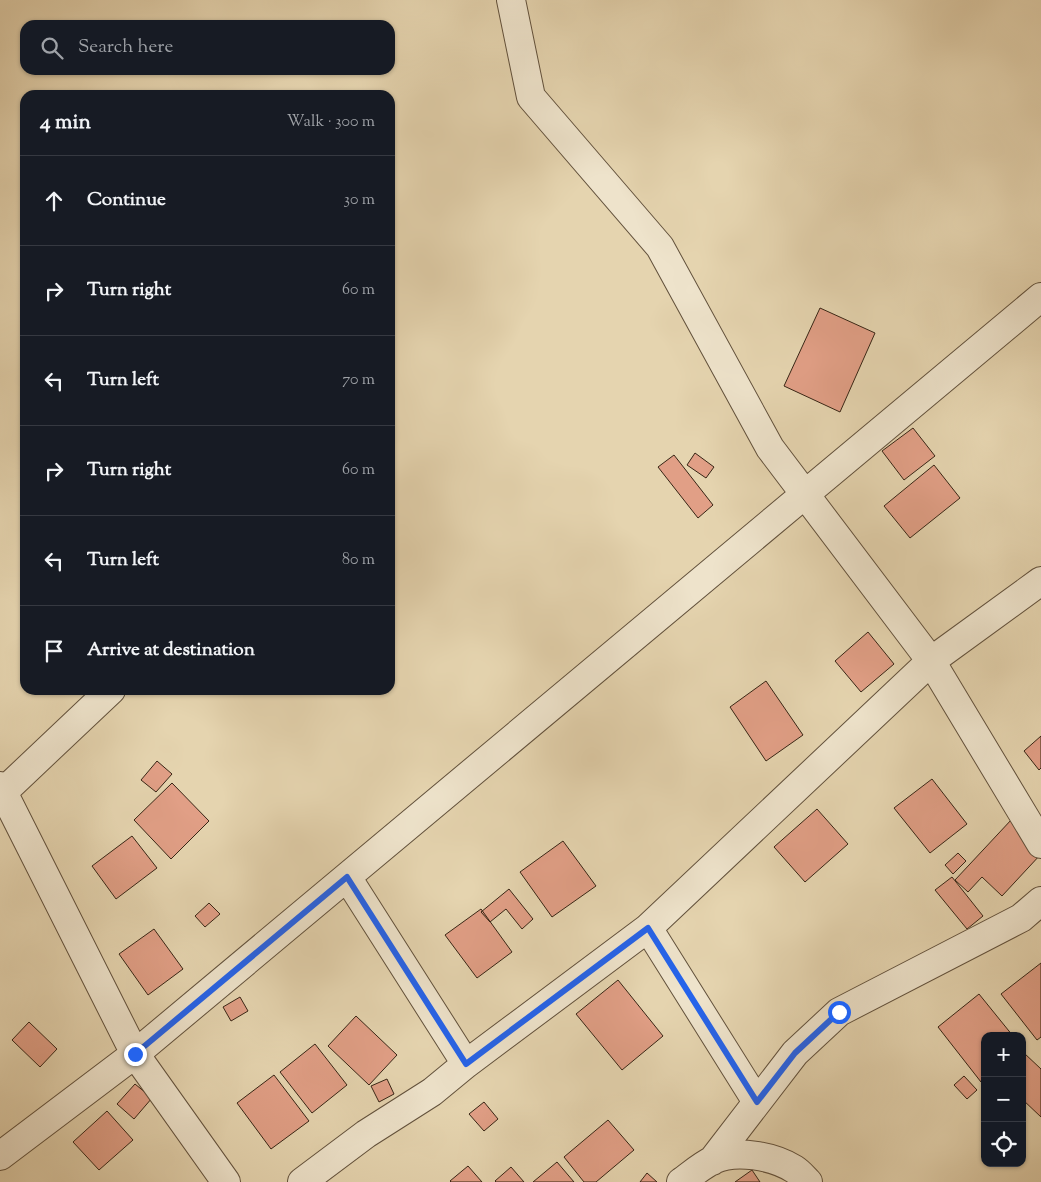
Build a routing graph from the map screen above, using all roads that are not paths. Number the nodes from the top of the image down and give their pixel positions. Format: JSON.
{"nodes":[{"id":1,"x":511,"y":0,"type":"edge"},
{"id":2,"x":1041,"y":297,"type":"edge"},
{"id":3,"x":805,"y":494,"type":"junction"},
{"id":4,"x":1041,"y":581,"type":"edge"},
{"id":5,"x":931,"y":661,"type":"junction"},
{"id":6,"x":105,"y":695,"type":"edge"},
{"id":7,"x":1,"y":791,"type":"edge"},
{"id":8,"x":1041,"y":844,"type":"edge"},
{"id":9,"x":347,"y":877,"type":"junction"},
{"id":10,"x":1041,"y":901,"type":"edge"},
{"id":11,"x":648,"y":928,"type":"junction"},
{"id":12,"x":135,"y":1054,"type":"junction"},
{"id":13,"x":466,"y":1064,"type":"junction"},
{"id":14,"x":757,"y":1102,"type":"junction"},
{"id":15,"x":0,"y":1156,"type":"edge"},
{"id":16,"x":712,"y":1160,"type":"junction"},
{"id":17,"x":226,"y":1182,"type":"edge"},
{"id":18,"x":302,"y":1182,"type":"edge"},
{"id":19,"x":681,"y":1182,"type":"edge"},
{"id":20,"x":808,"y":1182,"type":"edge"}],
"edges":[{"from":1,"to":3,"type":"street"},
{"from":2,"to":3,"type":"street"},
{"from":3,"to":5,"type":"street"},
{"from":3,"to":9,"type":"street"},
{"from":4,"to":5,"type":"street"},
{"from":5,"to":8,"type":"street"},
{"from":5,"to":11,"type":"street"},
{"from":6,"to":7,"type":"street"},
{"from":7,"to":12,"type":"street"},
{"from":9,"to":12,"type":"street"},
{"from":9,"to":13,"type":"street"},
{"from":10,"to":14,"type":"street"},
{"from":11,"to":13,"type":"street"},
{"from":11,"to":14,"type":"street"},
{"from":12,"to":15,"type":"street"},
{"from":12,"to":17,"type":"street"},
{"from":13,"to":18,"type":"street"},
{"from":14,"to":16,"type":"street"},
{"from":16,"to":19,"type":"street"},
{"from":16,"to":20,"type":"street"}]}
